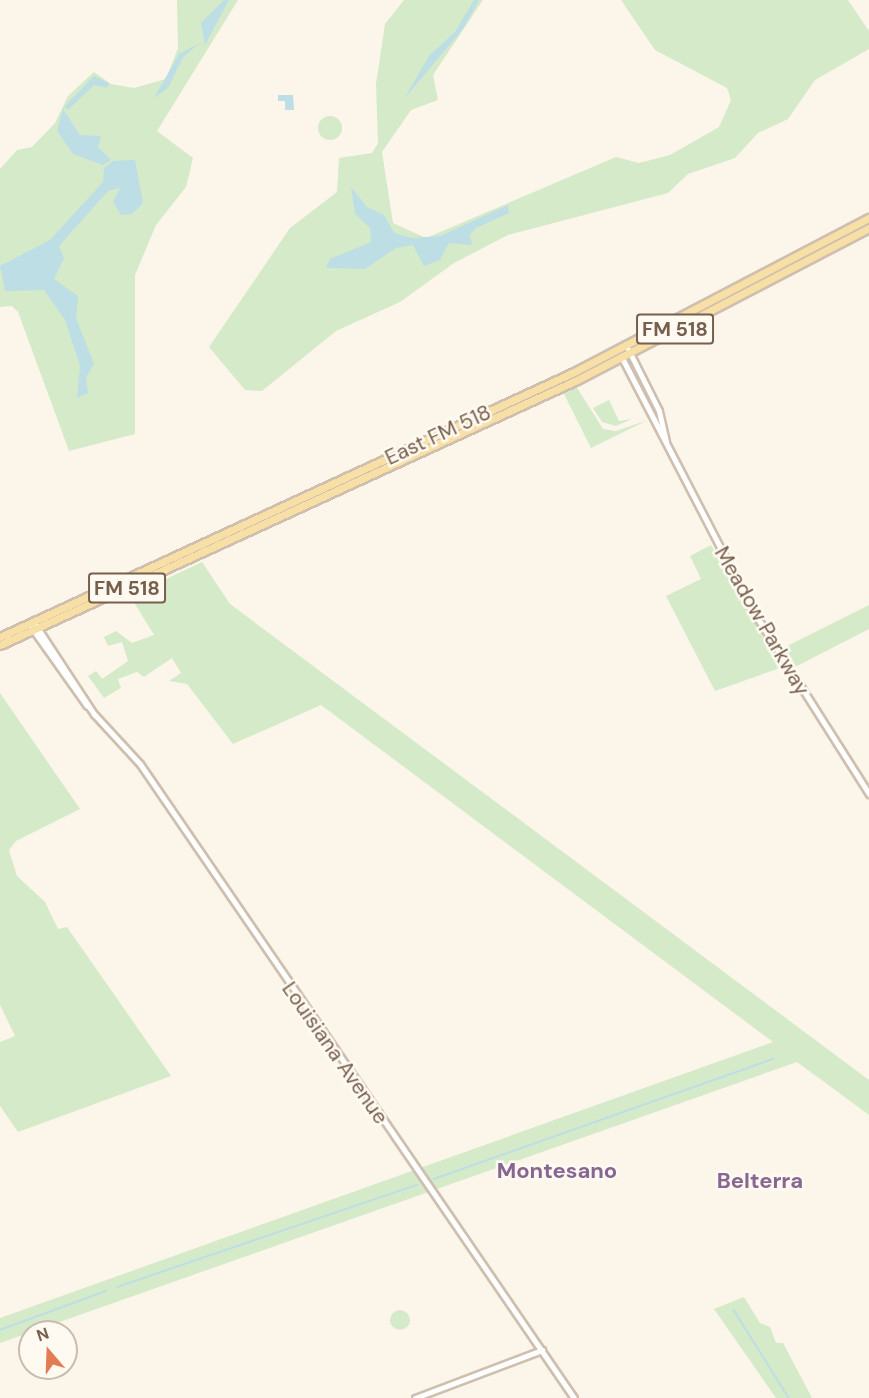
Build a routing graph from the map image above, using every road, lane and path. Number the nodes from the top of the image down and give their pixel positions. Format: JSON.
{"nodes":[{"id":1,"x":869,"y":218,"type":"edge"},
{"id":2,"x":869,"y":228,"type":"edge"},
{"id":3,"x":755,"y":278,"type":"junction"},
{"id":4,"x":760,"y":285,"type":"junction"},
{"id":5,"x":623,"y":347,"type":"junction"},
{"id":6,"x":629,"y":353,"type":"junction"},
{"id":7,"x":621,"y":357,"type":"junction"},
{"id":8,"x":666,"y":441,"type":"junction"},
{"id":9,"x":104,"y":594,"type":"junction"},
{"id":10,"x":33,"y":627,"type":"junction"},
{"id":11,"x":0,"y":637,"type":"edge"},
{"id":12,"x":0,"y":645,"type":"edge"},
{"id":13,"x":869,"y":794,"type":"edge"},
{"id":14,"x":542,"y":1350,"type":"junction"},
{"id":15,"x":415,"y":1398,"type":"edge"},
{"id":16,"x":574,"y":1398,"type":"edge"}],
"edges":[{"from":1,"to":3,"type":"main road","name":"East FM 518","number":"FM 518"},
{"from":2,"to":4,"type":"main road","name":"East FM 518","number":"FM 518"},
{"from":3,"to":4,"type":"main road"},
{"from":3,"to":5,"type":"main road","name":"East FM 518","number":"FM 518"},
{"from":4,"to":6,"type":"main road","name":"East FM 518","number":"FM 518"},
{"from":5,"to":6,"type":"street","name":"Meadow Parkway"},
{"from":5,"to":7,"type":"street","name":"Meadow Parkway"},
{"from":5,"to":9,"type":"main road","name":"East FM 518","number":"FM 518"},
{"from":6,"to":7,"type":"main road","name":"East FM 518","number":"FM 518"},
{"from":6,"to":8,"type":"street","name":"Meadow Parkway"},
{"from":7,"to":8,"type":"street","name":"Meadow Parkway"},
{"from":7,"to":9,"type":"main road","name":"East FM 518","number":"FM 518"},
{"from":8,"to":13,"type":"street","name":"Meadow Parkway"},
{"from":9,"to":10,"type":"main road","name":"East FM 518","number":"FM 518"},
{"from":10,"to":11,"type":"main road","name":"East FM 518","number":"FM 518"},
{"from":10,"to":12,"type":"main road","name":"East FM 518","number":"FM 518"},
{"from":10,"to":14,"type":"street","name":"Louisiana Avenue"},
{"from":14,"to":15,"type":"street"},
{"from":14,"to":16,"type":"street","name":"Louisiana Avenue"}]}
